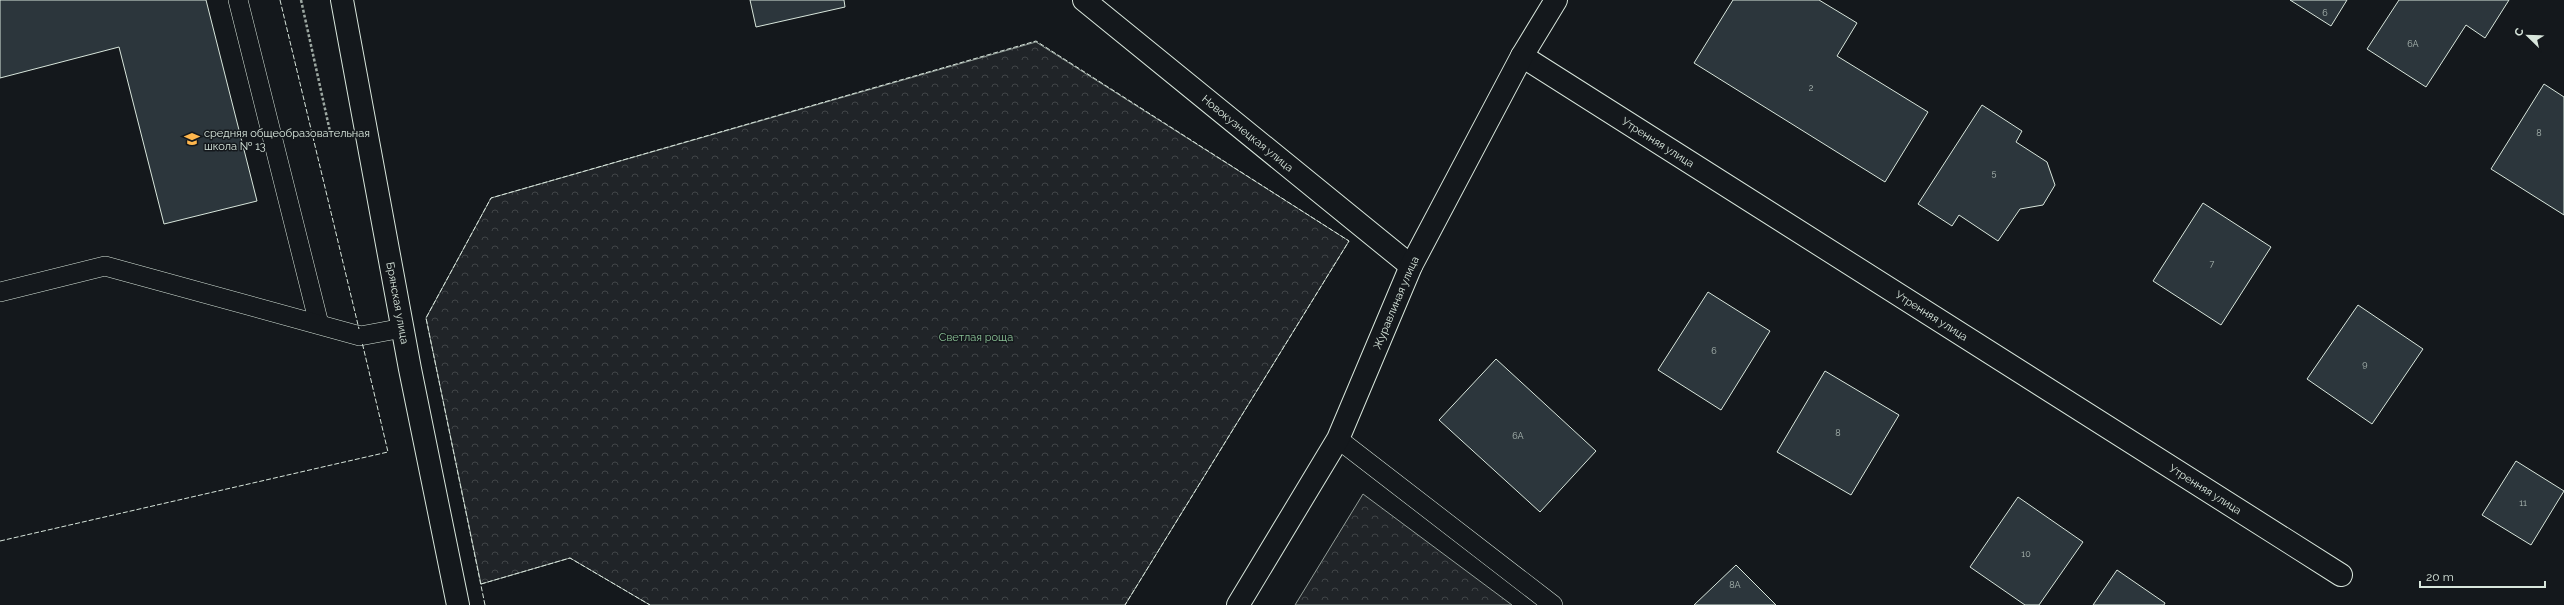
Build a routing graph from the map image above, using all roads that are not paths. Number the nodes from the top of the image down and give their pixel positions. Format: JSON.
{"nodes":[{"id":1,"x":238,"y":0,"type":"edge"},
{"id":2,"x":342,"y":0,"type":"edge"},
{"id":3,"x":1084,"y":0,"type":"edge"},
{"id":4,"x":1556,"y":0,"type":"edge"},
{"id":5,"x":1522,"y":56,"type":"junction"},
{"id":6,"x":1411,"y":266,"type":"junction"},
{"id":7,"x":0,"y":292,"type":"edge"},
{"id":8,"x":319,"y":324,"type":"junction"},
{"id":9,"x":403,"y":328,"type":"junction"},
{"id":10,"x":1338,"y":439,"type":"junction"},
{"id":11,"x":2341,"y":575,"type":"dead end"},
{"id":12,"x":458,"y":605,"type":"edge"},
{"id":13,"x":1238,"y":605,"type":"edge"},
{"id":14,"x":1553,"y":605,"type":"edge"}],
"edges":[{"from":1,"to":8,"type":"lane"},
{"from":2,"to":9,"type":"street","name":"Брянская улица"},
{"from":3,"to":6,"type":"street","name":"Новокузнецкая улица"},
{"from":4,"to":5,"type":"street","name":"Журавлиная улица"},
{"from":5,"to":6,"type":"street","name":"Журавлиная улица"},
{"from":5,"to":11,"type":"street","name":"Утренняя улица"},
{"from":6,"to":10,"type":"street","name":"Журавлиная улица"},
{"from":7,"to":8,"type":"lane"},
{"from":8,"to":9,"type":"lane"},
{"from":9,"to":12,"type":"street","name":"Брянская улица"},
{"from":10,"to":13,"type":"street","name":"Журавлиная улица"},
{"from":10,"to":14,"type":"lane"}]}
